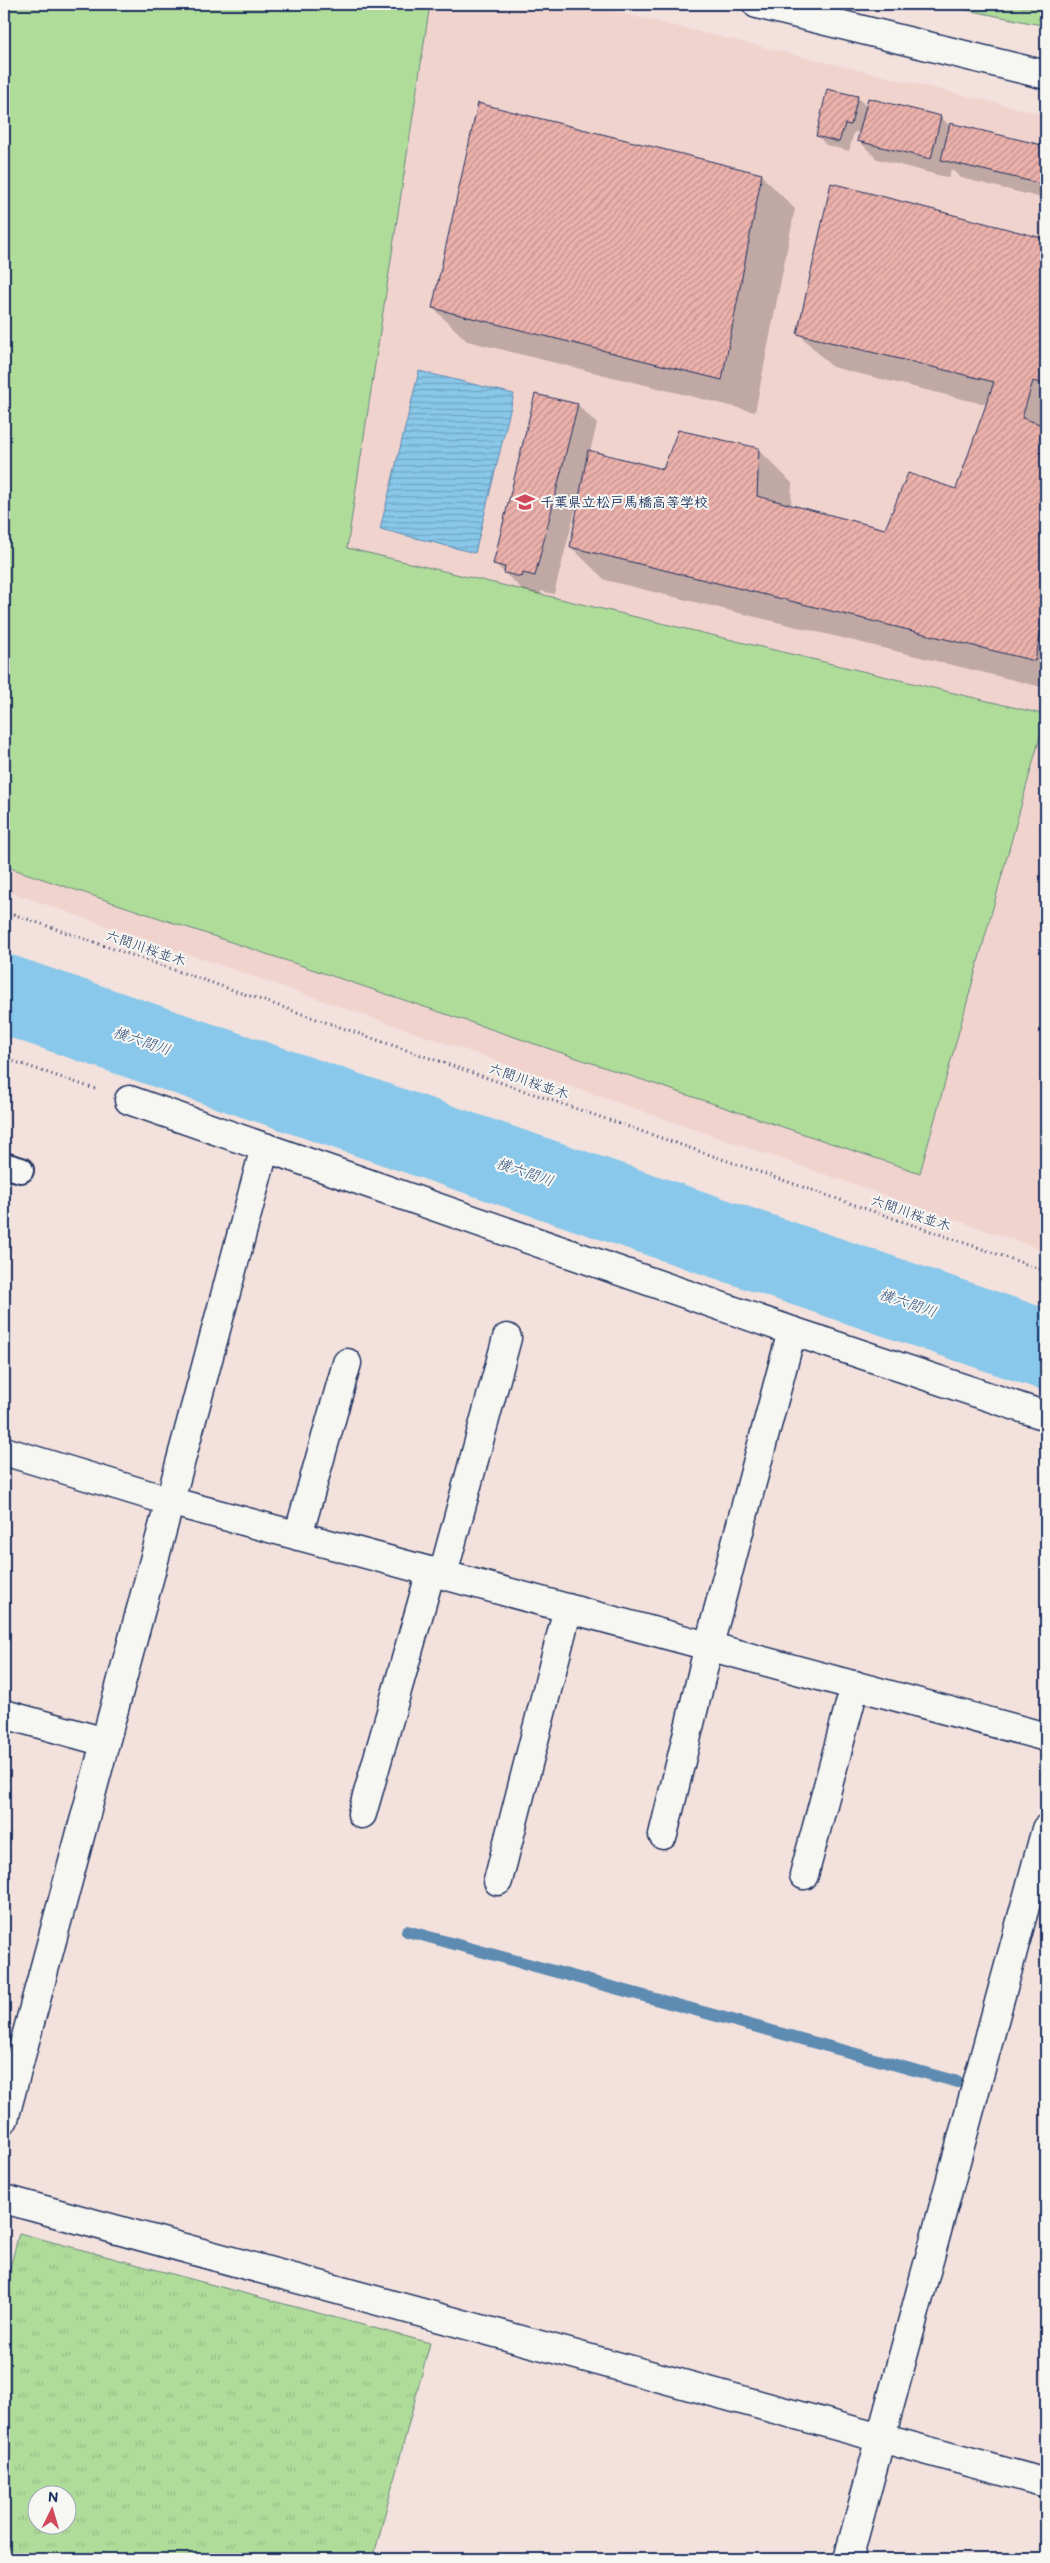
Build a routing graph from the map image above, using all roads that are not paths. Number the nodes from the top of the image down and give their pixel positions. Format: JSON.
{"nodes":[{"id":1,"x":757,"y":4,"type":"edge"},
{"id":2,"x":1046,"y":75,"type":"edge"},
{"id":3,"x":128,"y":1100,"type":"road end"},
{"id":4,"x":264,"y":1148,"type":"junction"},
{"id":5,"x":792,"y":1331,"type":"junction"},
{"id":6,"x":507,"y":1338,"type":"dead end"},
{"id":7,"x":347,"y":1363,"type":"dead end"},
{"id":8,"x":1046,"y":1416,"type":"edge"},
{"id":9,"x":4,"y":1451,"type":"edge"},
{"id":10,"x":169,"y":1501,"type":"junction"},
{"id":11,"x":298,"y":1536,"type":"junction"},
{"id":12,"x":437,"y":1573,"type":"junction"},
{"id":13,"x":568,"y":1608,"type":"junction"},
{"id":14,"x":708,"y":1645,"type":"junction"},
{"id":15,"x":855,"y":1685,"type":"junction"},
{"id":16,"x":4,"y":1714,"type":"edge"},
{"id":17,"x":1046,"y":1736,"type":"edge"},
{"id":18,"x":105,"y":1742,"type":"junction"},
{"id":19,"x":362,"y":1814,"type":"dead end"},
{"id":20,"x":1046,"y":1829,"type":"edge"},
{"id":21,"x":663,"y":1835,"type":"dead end"},
{"id":22,"x":804,"y":1875,"type":"dead end"},
{"id":23,"x":498,"y":1881,"type":"dead end"},
{"id":24,"x":4,"y":2119,"type":"edge"},
{"id":25,"x":4,"y":2199,"type":"edge"},
{"id":26,"x":882,"y":2439,"type":"junction"},
{"id":27,"x":1046,"y":2483,"type":"edge"},
{"id":28,"x":848,"y":2559,"type":"edge"}],
"edges":[{"from":1,"to":2,"type":"street"},
{"from":3,"to":4,"type":"street"},
{"from":4,"to":5,"type":"street"},
{"from":4,"to":10,"type":"street"},
{"from":5,"to":8,"type":"street"},
{"from":5,"to":14,"type":"street"},
{"from":6,"to":12,"type":"street"},
{"from":7,"to":11,"type":"street"},
{"from":9,"to":10,"type":"street"},
{"from":10,"to":11,"type":"street"},
{"from":10,"to":18,"type":"street"},
{"from":11,"to":12,"type":"street"},
{"from":12,"to":13,"type":"street"},
{"from":12,"to":19,"type":"street"},
{"from":13,"to":14,"type":"street"},
{"from":13,"to":23,"type":"street"},
{"from":14,"to":15,"type":"street"},
{"from":14,"to":21,"type":"street"},
{"from":15,"to":17,"type":"street"},
{"from":15,"to":22,"type":"street"},
{"from":16,"to":18,"type":"street"},
{"from":18,"to":24,"type":"street"},
{"from":20,"to":26,"type":"street"},
{"from":25,"to":26,"type":"street"},
{"from":26,"to":27,"type":"street"},
{"from":26,"to":28,"type":"street"}]}
